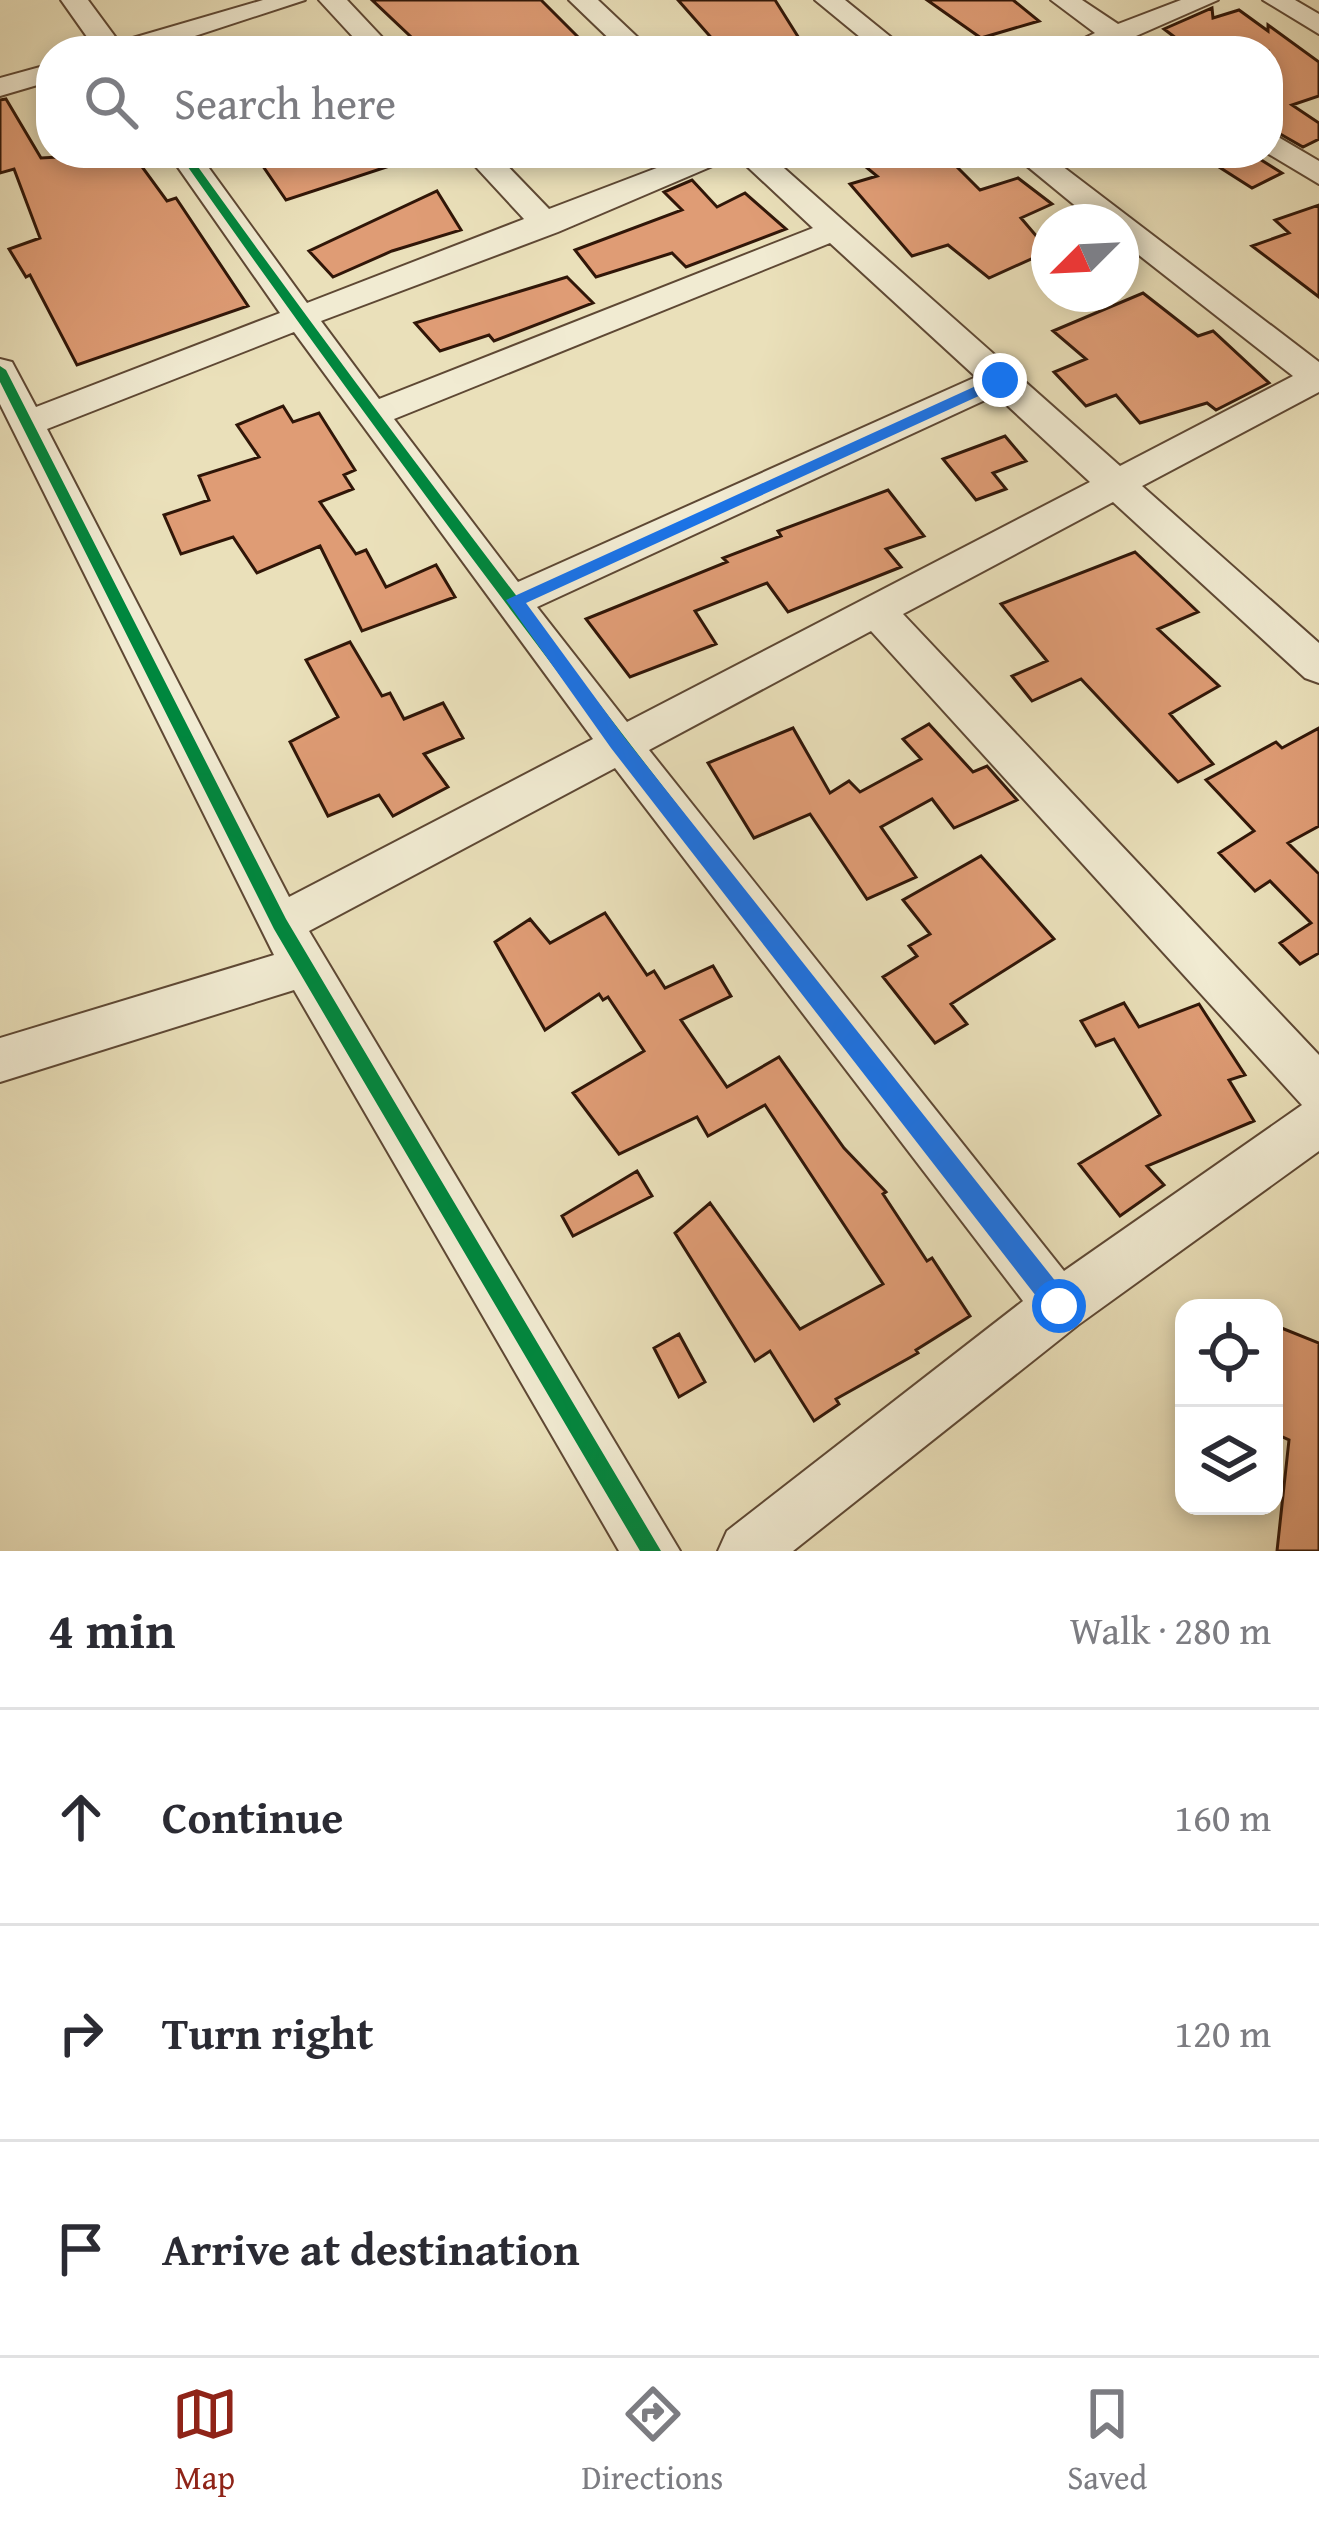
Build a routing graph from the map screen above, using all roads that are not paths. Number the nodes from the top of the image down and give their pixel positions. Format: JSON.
{"nodes":[{"id":1,"x":74,"y":0,"type":"edge"},
{"id":2,"x":292,"y":0,"type":"edge"},
{"id":3,"x":332,"y":0,"type":"edge"},
{"id":4,"x":582,"y":0,"type":"edge"},
{"id":5,"x":828,"y":0,"type":"edge"},
{"id":6,"x":1064,"y":0,"type":"edge"},
{"id":7,"x":1204,"y":0,"type":"edge"},
{"id":8,"x":1276,"y":0,"type":"edge"},
{"id":9,"x":1319,"y":26,"type":"edge"},
{"id":10,"x":103,"y":36,"type":"edge"},
{"id":11,"x":167,"y":36,"type":"edge"},
{"id":12,"x":367,"y":36,"type":"edge"},
{"id":13,"x":622,"y":36,"type":"edge"},
{"id":14,"x":875,"y":36,"type":"edge"},
{"id":15,"x":1118,"y":36,"type":"edge"},
{"id":16,"x":1141,"y":36,"type":"edge"},
{"id":17,"x":36,"y":76,"type":"edge"},
{"id":18,"x":0,"y":87,"type":"edge"},
{"id":19,"x":1283,"y":150,"type":"edge"},
{"id":20,"x":194,"y":168,"type":"edge"},
{"id":21,"x":492,"y":168,"type":"edge"},
{"id":22,"x":686,"y":168,"type":"edge"},
{"id":23,"x":766,"y":168,"type":"edge"},
{"id":24,"x":1045,"y":168,"type":"edge"},
{"id":25,"x":1319,"y":175,"type":"edge"},
{"id":26,"x":1092,"y":204,"type":"edge"},
{"id":27,"x":547,"y":225,"type":"junction"},
{"id":28,"x":836,"y":230,"type":"junction"},
{"id":29,"x":1139,"y":240,"type":"edge"},
{"id":30,"x":300,"y":320,"type":"junction"},
{"id":31,"x":0,"y":370,"type":"edge"},
{"id":32,"x":1318,"y":379,"type":"edge"},
{"id":33,"x":1000,"y":380,"type":"junction"},
{"id":34,"x":374,"y":414,"type":"junction"},
{"id":35,"x":28,"y":423,"type":"junction"},
{"id":36,"x":1119,"y":488,"type":"junction"},
{"id":37,"x":515,"y":600,"type":"junction"},
{"id":38,"x":878,"y":613,"type":"junction"},
{"id":39,"x":1319,"y":667,"type":"edge"},
{"id":40,"x":617,"y":743,"type":"junction"},
{"id":41,"x":280,"y":925,"type":"junction"},
{"id":42,"x":307,"y":965,"type":"junction"},
{"id":43,"x":0,"y":1060,"type":"edge"},
{"id":44,"x":1319,"y":1090,"type":"edge"},
{"id":45,"x":1319,"y":1122,"type":"edge"},
{"id":46,"x":1059,"y":1306,"type":"junction"},
{"id":47,"x":651,"y":1551,"type":"edge"},
{"id":48,"x":747,"y":1551,"type":"edge"}],
"edges":[{"from":1,"to":10,"type":"street"},
{"from":2,"to":11,"type":"street"},
{"from":3,"to":12,"type":"street"},
{"from":4,"to":13,"type":"street"},
{"from":5,"to":14,"type":"street"},
{"from":6,"to":15,"type":"street"},
{"from":7,"to":16,"type":"street"},
{"from":8,"to":9,"type":"street"},
{"from":17,"to":18,"type":"street"},
{"from":19,"to":25,"type":"street"},
{"from":20,"to":30,"type":"street"},
{"from":21,"to":27,"type":"street"},
{"from":22,"to":27,"type":"street"},
{"from":23,"to":28,"type":"street"},
{"from":24,"to":26,"type":"street"},
{"from":27,"to":30,"type":"street"},
{"from":28,"to":33,"type":"street"},
{"from":28,"to":34,"type":"street"},
{"from":29,"to":32,"type":"street"},
{"from":30,"to":34,"type":"street"},
{"from":30,"to":35,"type":"street"},
{"from":31,"to":35,"type":"street"},
{"from":32,"to":36,"type":"street"},
{"from":33,"to":36,"type":"street"},
{"from":33,"to":37,"type":"street"},
{"from":34,"to":37,"type":"street"},
{"from":35,"to":41,"type":"street"},
{"from":36,"to":38,"type":"street"},
{"from":36,"to":39,"type":"street"},
{"from":37,"to":40,"type":"street"},
{"from":38,"to":40,"type":"street"},
{"from":38,"to":44,"type":"street"},
{"from":40,"to":41,"type":"street"},
{"from":40,"to":46,"type":"street"},
{"from":41,"to":42,"type":"street"},
{"from":42,"to":43,"type":"street"},
{"from":42,"to":47,"type":"street"},
{"from":45,"to":46,"type":"street"},
{"from":46,"to":48,"type":"street"}]}
